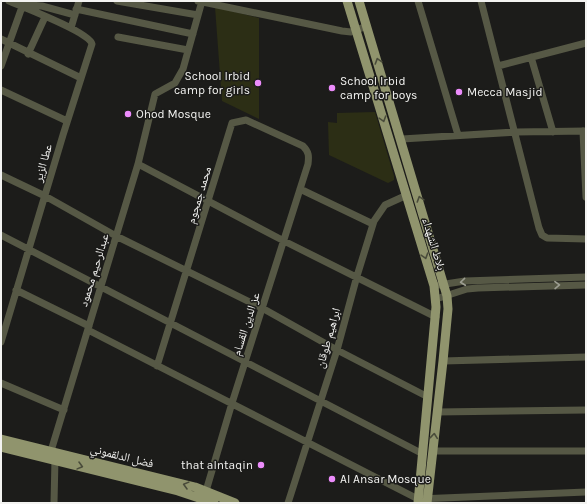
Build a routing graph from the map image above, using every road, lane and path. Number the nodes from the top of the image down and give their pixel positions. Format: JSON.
{"nodes":[{"id":1,"x":79,"y":1,"type":"edge"},
{"id":2,"x":117,"y":1,"type":"edge"},
{"id":3,"x":200,"y":1,"type":"edge"},
{"id":4,"x":346,"y":1,"type":"edge"},
{"id":5,"x":360,"y":1,"type":"edge"},
{"id":6,"x":418,"y":1,"type":"edge"},
{"id":7,"x":481,"y":1,"type":"edge"},
{"id":8,"x":15,"y":4,"type":"edge"},
{"id":9,"x":76,"y":12,"type":"junction"},
{"id":10,"x":198,"y":15,"type":"junction"},
{"id":11,"x":45,"y":17,"type":"junction"},
{"id":12,"x":367,"y":26,"type":"junction"},
{"id":13,"x":70,"y":28,"type":"junction"},
{"id":14,"x":356,"y":31,"type":"junction"},
{"id":15,"x":193,"y":34,"type":"junction"},
{"id":16,"x":118,"y":37,"type":"dead end"},
{"id":17,"x":1,"y":39,"type":"edge"},
{"id":18,"x":9,"y":43,"type":"junction"},
{"id":19,"x":586,"y":43,"type":"edge"},
{"id":20,"x":188,"y":50,"type":"junction"},
{"id":21,"x":28,"y":54,"type":"junction"},
{"id":22,"x":531,"y":58,"type":"junction"},
{"id":23,"x":1,"y":66,"type":"edge"},
{"id":24,"x":498,"y":66,"type":"junction"},
{"id":25,"x":81,"y":78,"type":"junction"},
{"id":26,"x":1,"y":90,"type":"edge"},
{"id":27,"x":67,"y":121,"type":"junction"},
{"id":28,"x":584,"y":131,"type":"edge"},
{"id":29,"x":516,"y":132,"type":"junction"},
{"id":30,"x":553,"y":132,"type":"junction"},
{"id":31,"x":458,"y":135,"type":"junction"},
{"id":32,"x":402,"y":139,"type":"junction"},
{"id":33,"x":138,"y":164,"type":"junction"},
{"id":34,"x":308,"y":164,"type":"joint"},
{"id":35,"x":1,"y":176,"type":"edge"},
{"id":36,"x":300,"y":188,"type":"junction"},
{"id":37,"x":586,"y":190,"type":"edge"},
{"id":38,"x":407,"y":195,"type":"junction"},
{"id":39,"x":45,"y":196,"type":"junction"},
{"id":40,"x":586,"y":197,"type":"edge"},
{"id":41,"x":208,"y":201,"type":"junction"},
{"id":42,"x":373,"y":224,"type":"junction"},
{"id":43,"x":1,"y":235,"type":"edge"},
{"id":44,"x":116,"y":236,"type":"junction"},
{"id":45,"x":586,"y":239,"type":"edge"},
{"id":46,"x":284,"y":241,"type":"junction"},
{"id":47,"x":28,"y":249,"type":"junction"},
{"id":48,"x":188,"y":269,"type":"junction"},
{"id":49,"x":357,"y":276,"type":"junction"},
{"id":50,"x":586,"y":277,"type":"edge"},
{"id":51,"x":445,"y":284,"type":"junction"},
{"id":52,"x":586,"y":285,"type":"edge"},
{"id":53,"x":434,"y":286,"type":"junction"},
{"id":54,"x":101,"y":288,"type":"junction"},
{"id":55,"x":16,"y":290,"type":"junction"},
{"id":56,"x":447,"y":296,"type":"junction"},
{"id":57,"x":436,"y":298,"type":"junction"},
{"id":58,"x":262,"y":308,"type":"junction"},
{"id":59,"x":436,"y":317,"type":"junction"},
{"id":60,"x":171,"y":322,"type":"junction"},
{"id":61,"x":88,"y":328,"type":"junction"},
{"id":62,"x":1,"y":342,"type":"edge"},
{"id":63,"x":337,"y":350,"type":"junction"},
{"id":64,"x":586,"y":357,"type":"edge"},
{"id":65,"x":246,"y":361,"type":"junction"},
{"id":66,"x":443,"y":361,"type":"junction"},
{"id":67,"x":157,"y":366,"type":"junction"},
{"id":68,"x":1,"y":383,"type":"edge"},
{"id":69,"x":428,"y":397,"type":"junction"},
{"id":70,"x":321,"y":402,"type":"junction"},
{"id":71,"x":232,"y":403,"type":"junction"},
{"id":72,"x":64,"y":410,"type":"junction"},
{"id":73,"x":586,"y":410,"type":"edge"},
{"id":74,"x":437,"y":412,"type":"junction"},
{"id":75,"x":1,"y":439,"type":"edge"},
{"id":76,"x":308,"y":442,"type":"junction"},
{"id":77,"x":1,"y":447,"type":"edge"},
{"id":78,"x":433,"y":451,"type":"junction"},
{"id":79,"x":586,"y":451,"type":"edge"},
{"id":80,"x":422,"y":453,"type":"junction"},
{"id":81,"x":53,"y":455,"type":"junction"},
{"id":82,"x":206,"y":491,"type":"junction"},
{"id":83,"x":586,"y":492,"type":"edge"},
{"id":84,"x":423,"y":501,"type":"edge"},
{"id":85,"x":54,"y":503,"type":"edge"},
{"id":86,"x":214,"y":503,"type":"edge"},
{"id":87,"x":236,"y":503,"type":"edge"},
{"id":88,"x":288,"y":503,"type":"edge"}],
"edges":[{"from":1,"to":9,"type":"street"},
{"from":2,"to":10,"type":"street"},
{"from":3,"to":10,"type":"street"},
{"from":3,"to":14,"type":"street"},
{"from":4,"to":14,"type":"main road","name":"بلاط الشهداء"},
{"from":5,"to":12,"type":"main road"},
{"from":6,"to":31,"type":"street"},
{"from":7,"to":24,"type":"street"},
{"from":8,"to":9,"type":"street"},
{"from":8,"to":11,"type":"street"},
{"from":8,"to":18,"type":"street"},
{"from":9,"to":13,"type":"street"},
{"from":9,"to":15,"type":"street"},
{"from":10,"to":15,"type":"street"},
{"from":11,"to":13,"type":"street"},
{"from":11,"to":21,"type":"street"},
{"from":12,"to":14,"type":"street"},
{"from":32,"to":12,"type":"main road","one_way":true},
{"from":13,"to":25,"type":"street","name":"عطا الزير"},
{"from":14,"to":38,"type":"main road","name":"بلاط الشهداء","one_way":true},
{"from":15,"to":20,"type":"street"},
{"from":16,"to":20,"type":"street"},
{"from":17,"to":18,"type":"street"},
{"from":18,"to":21,"type":"street"},
{"from":18,"to":23,"type":"street"},
{"from":19,"to":22,"type":"street"},
{"from":20,"to":33,"type":"street","name":"عبدالرحيم محمود"},
{"from":21,"to":25,"type":"street"},
{"from":22,"to":24,"type":"street"},
{"from":22,"to":30,"type":"street"},
{"from":24,"to":29,"type":"street"},
{"from":25,"to":27,"type":"street","name":"عطا الزير"},
{"from":26,"to":27,"type":"street"},
{"from":27,"to":39,"type":"street","name":"عطا الزير"},
{"from":28,"to":30,"type":"street"},
{"from":28,"to":37,"type":"street"},
{"from":29,"to":30,"type":"street"},
{"from":29,"to":31,"type":"street"},
{"from":29,"to":45,"type":"street"},
{"from":31,"to":32,"type":"street"},
{"from":51,"to":32,"type":"main road","one_way":true},
{"from":33,"to":41,"type":"street"},
{"from":33,"to":44,"type":"street","name":"عبدالرحيم محمود"},
{"from":34,"to":36,"type":"street","name":"عز الدين القسام"},
{"from":34,"to":41,"type":"street","name":"محمد جمجوم"},
{"from":35,"to":39,"type":"street"},
{"from":36,"to":42,"type":"street"},
{"from":36,"to":46,"type":"street","name":"عز الدين القسام"},
{"from":37,"to":40,"type":"street"},
{"from":38,"to":42,"type":"street","name":"ابراهيم طوقان"},
{"from":38,"to":53,"type":"main road","name":"بلاط الشهداء","one_way":true},
{"from":39,"to":44,"type":"street"},
{"from":39,"to":47,"type":"street","name":"عطا الزير"},
{"from":41,"to":46,"type":"street"},
{"from":41,"to":48,"type":"street","name":"محمد جمجوم"},
{"from":42,"to":49,"type":"street","name":"ابراهيم طوقان"},
{"from":43,"to":47,"type":"street"},
{"from":44,"to":48,"type":"street"},
{"from":44,"to":54,"type":"street","name":"عبدالرحيم محمود"},
{"from":46,"to":49,"type":"street"},
{"from":46,"to":58,"type":"street","name":"عز الدين القسام"},
{"from":47,"to":54,"type":"street"},
{"from":47,"to":55,"type":"street","name":"عطا الزير"},
{"from":48,"to":58,"type":"street"},
{"from":48,"to":60,"type":"street","name":"محمد جمجوم"},
{"from":49,"to":59,"type":"street"},
{"from":49,"to":63,"type":"street","name":"ابراهيم طوقان"},
{"from":50,"to":51,"type":"street","one_way":true},
{"from":51,"to":53,"type":"street"},
{"from":51,"to":56,"type":"main road"},
{"from":56,"to":52,"type":"street","one_way":true},
{"from":53,"to":57,"type":"main road","name":"بلاط الشهداء"},
{"from":54,"to":60,"type":"street"},
{"from":54,"to":61,"type":"street","name":"عبدالرحيم محمود"},
{"from":55,"to":61,"type":"street"},
{"from":55,"to":62,"type":"street","name":"عطا الزير"},
{"from":56,"to":57,"type":"street"},
{"from":56,"to":66,"type":"main road"},
{"from":57,"to":59,"type":"main road","name":"بلاط الشهداء"},
{"from":58,"to":63,"type":"street"},
{"from":58,"to":65,"type":"street","name":"عز الدين القسام"},
{"from":59,"to":69,"type":"main road","name":"بلاط الشهداء"},
{"from":60,"to":65,"type":"street"},
{"from":60,"to":67,"type":"street","name":"محمد جمجوم"},
{"from":61,"to":67,"type":"street"},
{"from":61,"to":72,"type":"street","name":"عبدالرحيم محمود"},
{"from":63,"to":69,"type":"street"},
{"from":63,"to":70,"type":"street","name":"ابراهيم طوقان"},
{"from":64,"to":66,"type":"street"},
{"from":65,"to":70,"type":"street"},
{"from":65,"to":71,"type":"street","name":"عز الدين القسام"},
{"from":66,"to":74,"type":"main road"},
{"from":67,"to":71,"type":"street"},
{"from":68,"to":72,"type":"street"},
{"from":69,"to":80,"type":"main road","name":"بلاط الشهداء"},
{"from":70,"to":76,"type":"street","name":"ابراهيم طوقان"},
{"from":70,"to":80,"type":"street"},
{"from":71,"to":76,"type":"street"},
{"from":71,"to":82,"type":"street","name":"عز الدين القسام"},
{"from":72,"to":81,"type":"street","name":"عبدالرحيم محمود"},
{"from":73,"to":74,"type":"street"},
{"from":78,"to":74,"type":"main road","one_way":true},
{"from":75,"to":81,"type":"main road","name":"فضل الدلقموني"},
{"from":76,"to":84,"type":"street"},
{"from":76,"to":88,"type":"street","name":"ابراهيم طوقان"},
{"from":77,"to":81,"type":"main road","name":"فضل الدلقموني"},
{"from":78,"to":79,"type":"street"},
{"from":78,"to":84,"type":"main road"},
{"from":80,"to":84,"type":"main road","name":"بلاط الشهداء"},
{"from":82,"to":81,"type":"main road","name":"فضل الدلقموني","one_way":true},
{"from":81,"to":85,"type":"street","name":"عبدالرحيم محمود"},
{"from":81,"to":86,"type":"main road","name":"فضل الدلقموني","one_way":true},
{"from":82,"to":87,"type":"main road","name":"فضل الدلقموني"},
{"from":83,"to":84,"type":"street"}]}
